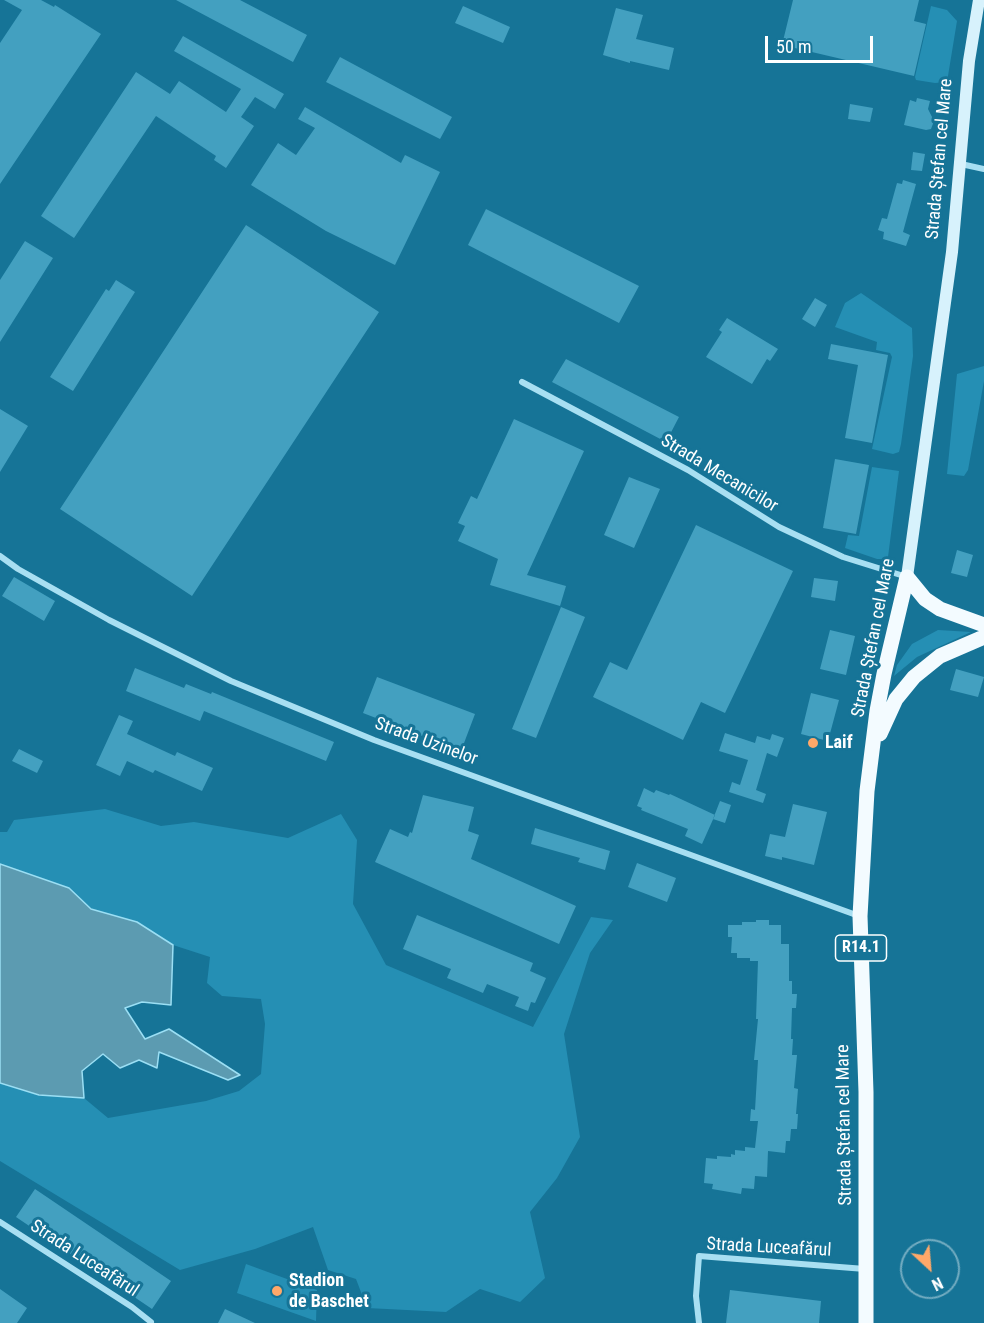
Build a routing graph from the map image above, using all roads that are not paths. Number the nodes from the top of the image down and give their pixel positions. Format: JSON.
{"nodes":[{"id":1,"x":979,"y":0,"type":"edge"},
{"id":2,"x":961,"y":164,"type":"junction"},
{"id":3,"x":984,"y":169,"type":"edge"},
{"id":4,"x":522,"y":382,"type":"dead end"},
{"id":5,"x":0,"y":556,"type":"edge"},
{"id":6,"x":907,"y":577,"type":"junction"},
{"id":7,"x":984,"y":626,"type":"edge"},
{"id":8,"x":984,"y":637,"type":"edge"},
{"id":9,"x":874,"y":748,"type":"junction"},
{"id":10,"x":860,"y":916,"type":"junction"},
{"id":11,"x":0,"y":1222,"type":"edge"},
{"id":12,"x":866,"y":1269,"type":"junction"},
{"id":13,"x":151,"y":1322,"type":"edge"},
{"id":14,"x":699,"y":1323,"type":"edge"},
{"id":15,"x":866,"y":1323,"type":"edge"}],
"edges":[{"from":1,"to":2,"type":"main road","name":"Strada Ștefan cel Mare"},
{"from":2,"to":3,"type":"street"},
{"from":2,"to":6,"type":"main road","name":"Strada Ștefan cel Mare"},
{"from":4,"to":6,"type":"street","name":"Strada Mecanicilor"},
{"from":5,"to":10,"type":"street","name":"Strada Uzinelor"},
{"from":6,"to":7,"type":"main road"},
{"from":6,"to":9,"type":"main road","name":"Strada Ștefan cel Mare","number":"R14.1"},
{"from":8,"to":9,"type":"main road","number":"R14.1"},
{"from":9,"to":10,"type":"main road","name":"Strada Ștefan cel Mare","number":"R14.1"},
{"from":10,"to":12,"type":"main road","name":"Strada Ștefan cel Mare","number":"R14.1"},
{"from":11,"to":13,"type":"street","name":"Strada Luceafărul"},
{"from":12,"to":14,"type":"street","name":"Strada Luceafărul"},
{"from":12,"to":15,"type":"main road","name":"Strada Ștefan cel Mare","number":"R14.1"}]}
